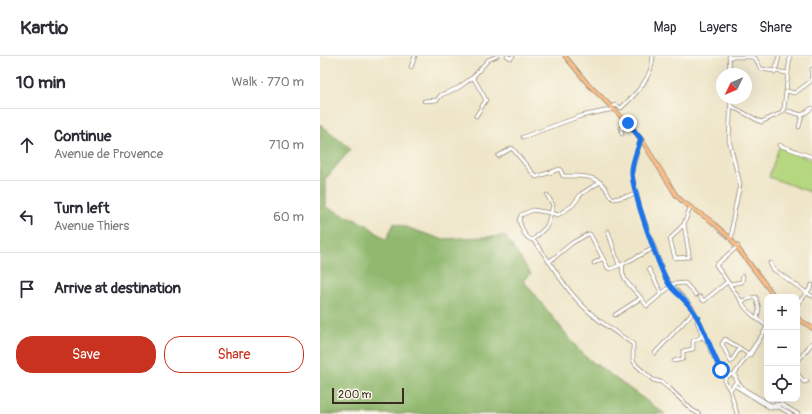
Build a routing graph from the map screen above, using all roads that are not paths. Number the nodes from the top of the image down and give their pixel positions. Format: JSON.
{"nodes":[{"id":1,"x":415,"y":56,"type":"edge"},
{"id":2,"x":497,"y":56,"type":"edge"},
{"id":3,"x":502,"y":56,"type":"edge"},
{"id":4,"x":513,"y":56,"type":"edge"},
{"id":5,"x":565,"y":56,"type":"edge"},
{"id":6,"x":654,"y":56,"type":"edge"},
{"id":7,"x":730,"y":56,"type":"edge"},
{"id":8,"x":779,"y":56,"type":"edge"},
{"id":9,"x":790,"y":56,"type":"edge"},
{"id":10,"x":508,"y":57,"type":"edge"},
{"id":11,"x":411,"y":67,"type":"dead end"},
{"id":12,"x":730,"y":68,"type":"edge"},
{"id":13,"x":812,"y":69,"type":"edge"},
{"id":14,"x":775,"y":72,"type":"junction"},
{"id":15,"x":788,"y":73,"type":"junction"},
{"id":16,"x":812,"y":74,"type":"edge"},
{"id":17,"x":473,"y":77,"type":"junction"},
{"id":18,"x":812,"y":81,"type":"edge"},
{"id":19,"x":786,"y":91,"type":"junction"},
{"id":20,"x":424,"y":101,"type":"dead end"},
{"id":21,"x":731,"y":106,"type":"joint"},
{"id":22,"x":612,"y":108,"type":"junction"},
{"id":23,"x":784,"y":108,"type":"junction"},
{"id":24,"x":812,"y":108,"type":"edge"},
{"id":25,"x":788,"y":111,"type":"junction"},
{"id":26,"x":781,"y":113,"type":"junction"},
{"id":27,"x":802,"y":115,"type":"junction"},
{"id":28,"x":476,"y":116,"type":"dead end"},
{"id":29,"x":628,"y":123,"type":"junction"},
{"id":30,"x":798,"y":127,"type":"dead end"},
{"id":31,"x":622,"y":134,"type":"dead end"},
{"id":32,"x":523,"y":137,"type":"dead end"},
{"id":33,"x":641,"y":139,"type":"junction"},
{"id":34,"x":645,"y":145,"type":"junction"},
{"id":35,"x":779,"y":145,"type":"dead end"},
{"id":36,"x":638,"y":151,"type":"junction"},
{"id":37,"x":498,"y":156,"type":"dead end"},
{"id":38,"x":812,"y":157,"type":"edge"},
{"id":39,"x":600,"y":182,"type":"junction"},
{"id":40,"x":637,"y":194,"type":"junction"},
{"id":41,"x":547,"y":195,"type":"dead end"},
{"id":42,"x":690,"y":208,"type":"junction"},
{"id":43,"x":551,"y":213,"type":"junction"},
{"id":44,"x":684,"y":224,"type":"junction"},
{"id":45,"x":608,"y":231,"type":"dead end"},
{"id":46,"x":730,"y":238,"type":"junction"},
{"id":47,"x":533,"y":240,"type":"junction"},
{"id":48,"x":738,"y":246,"type":"junction"},
{"id":49,"x":653,"y":248,"type":"junction"},
{"id":50,"x":603,"y":258,"type":"junction"},
{"id":51,"x":549,"y":262,"type":"junction"},
{"id":52,"x":594,"y":263,"type":"dead end"},
{"id":53,"x":770,"y":264,"type":"dead end"},
{"id":54,"x":621,"y":265,"type":"junction"},
{"id":55,"x":649,"y":268,"type":"dead end"},
{"id":56,"x":743,"y":276,"type":"dead end"},
{"id":57,"x":729,"y":283,"type":"junction"},
{"id":58,"x":812,"y":285,"type":"edge"},
{"id":59,"x":671,"y":287,"type":"junction"},
{"id":60,"x":807,"y":293,"type":"junction"},
{"id":61,"x":662,"y":294,"type":"junction"},
{"id":62,"x":773,"y":294,"type":"edge"},
{"id":63,"x":696,"y":296,"type":"dead end"},
{"id":64,"x":812,"y":296,"type":"edge"},
{"id":65,"x":641,"y":298,"type":"junction"},
{"id":66,"x":700,"y":298,"type":"dead end"},
{"id":67,"x":741,"y":301,"type":"junction"},
{"id":68,"x":800,"y":301,"type":"edge"},
{"id":69,"x":694,"y":312,"type":"junction"},
{"id":70,"x":615,"y":315,"type":"dead end"},
{"id":71,"x":758,"y":319,"type":"junction"},
{"id":72,"x":800,"y":320,"type":"edge"},
{"id":73,"x":764,"y":326,"type":"edge"},
{"id":74,"x":812,"y":328,"type":"edge"},
{"id":75,"x":765,"y":330,"type":"edge"},
{"id":76,"x":703,"y":334,"type":"junction"},
{"id":77,"x":812,"y":343,"type":"edge"},
{"id":78,"x":740,"y":348,"type":"junction"},
{"id":79,"x":810,"y":348,"type":"edge"},
{"id":80,"x":655,"y":353,"type":"dead end"},
{"id":81,"x":749,"y":354,"type":"junction"},
{"id":82,"x":800,"y":359,"type":"edge"},
{"id":83,"x":674,"y":361,"type":"dead end"},
{"id":84,"x":736,"y":372,"type":"junction"},
{"id":85,"x":732,"y":374,"type":"junction"},
{"id":86,"x":726,"y":377,"type":"junction"},
{"id":87,"x":800,"y":377,"type":"edge"},
{"id":88,"x":736,"y":378,"type":"junction"},
{"id":89,"x":807,"y":381,"type":"dead end"},
{"id":90,"x":732,"y":385,"type":"junction"},
{"id":91,"x":699,"y":414,"type":"edge"},
{"id":92,"x":737,"y":414,"type":"edge"},
{"id":93,"x":791,"y":414,"type":"edge"},
{"id":94,"x":798,"y":414,"type":"edge"}],
"edges":[{"from":1,"to":11,"type":"street"},
{"from":2,"to":17,"type":"street"},
{"from":3,"to":10,"type":"street"},
{"from":4,"to":10,"type":"street"},
{"from":5,"to":22,"type":"main road"},
{"from":6,"to":22,"type":"street"},
{"from":7,"to":12,"type":"street"},
{"from":7,"to":14,"type":"street"},
{"from":8,"to":14,"type":"street"},
{"from":9,"to":15,"type":"street"},
{"from":13,"to":16,"type":"street"},
{"from":14,"to":15,"type":"street"},
{"from":15,"to":19,"type":"street"},
{"from":16,"to":18,"type":"street"},
{"from":17,"to":20,"type":"street"},
{"from":17,"to":28,"type":"street"},
{"from":18,"to":19,"type":"street"},
{"from":19,"to":23,"type":"street"},
{"from":21,"to":26,"type":"street"},
{"from":21,"to":46,"type":"street"},
{"from":22,"to":29,"type":"main road"},
{"from":22,"to":32,"type":"street"},
{"from":23,"to":25,"type":"street"},
{"from":23,"to":26,"type":"street"},
{"from":24,"to":27,"type":"street"},
{"from":25,"to":26,"type":"street"},
{"from":25,"to":27,"type":"street"},
{"from":27,"to":30,"type":"street"},
{"from":29,"to":31,"type":"street"},
{"from":29,"to":33,"type":"main road"},
{"from":33,"to":34,"type":"main road"},
{"from":33,"to":36,"type":"street"},
{"from":34,"to":36,"type":"street"},
{"from":34,"to":42,"type":"main road"},
{"from":35,"to":38,"type":"street"},
{"from":36,"to":40,"type":"street"},
{"from":37,"to":39,"type":"street"},
{"from":39,"to":40,"type":"street"},
{"from":39,"to":43,"type":"street"},
{"from":40,"to":49,"type":"street"},
{"from":41,"to":43,"type":"street"},
{"from":42,"to":44,"type":"street"},
{"from":42,"to":46,"type":"main road"},
{"from":43,"to":47,"type":"street"},
{"from":43,"to":47,"type":"street"},
{"from":44,"to":44,"type":"street"},
{"from":45,"to":54,"type":"street"},
{"from":46,"to":48,"type":"main road"},
{"from":47,"to":51,"type":"street"},
{"from":48,"to":57,"type":"street"},
{"from":48,"to":62,"type":"main road"},
{"from":49,"to":54,"type":"street"},
{"from":49,"to":59,"type":"street"},
{"from":50,"to":51,"type":"street"},
{"from":50,"to":52,"type":"street"},
{"from":50,"to":54,"type":"street"},
{"from":51,"to":91,"type":"street"},
{"from":53,"to":60,"type":"street"},
{"from":54,"to":65,"type":"street"},
{"from":55,"to":61,"type":"street"},
{"from":56,"to":57,"type":"street"},
{"from":57,"to":66,"type":"street"},
{"from":57,"to":67,"type":"street"},
{"from":58,"to":60,"type":"street"},
{"from":59,"to":61,"type":"street"},
{"from":59,"to":63,"type":"street"},
{"from":59,"to":69,"type":"street"},
{"from":60,"to":64,"type":"street"},
{"from":60,"to":68,"type":"street"},
{"from":61,"to":65,"type":"street"},
{"from":65,"to":70,"type":"street"},
{"from":67,"to":71,"type":"street"},
{"from":67,"to":71,"type":"street"},
{"from":69,"to":76,"type":"street"},
{"from":69,"to":80,"type":"street"},
{"from":71,"to":73,"type":"street"},
{"from":72,"to":74,"type":"main road"},
{"from":75,"to":81,"type":"street"},
{"from":76,"to":83,"type":"street"},
{"from":76,"to":86,"type":"street"},
{"from":77,"to":79,"type":"street"},
{"from":78,"to":78,"type":"street"},
{"from":78,"to":81,"type":"street"},
{"from":79,"to":82,"type":"street"},
{"from":81,"to":84,"type":"street"},
{"from":84,"to":85,"type":"street"},
{"from":84,"to":88,"type":"street"},
{"from":85,"to":86,"type":"street"},
{"from":85,"to":88,"type":"street"},
{"from":86,"to":90,"type":"street"},
{"from":87,"to":89,"type":"street"},
{"from":88,"to":90,"type":"street"},
{"from":88,"to":94,"type":"street"},
{"from":90,"to":92,"type":"street"},
{"from":90,"to":93,"type":"street"}]}
